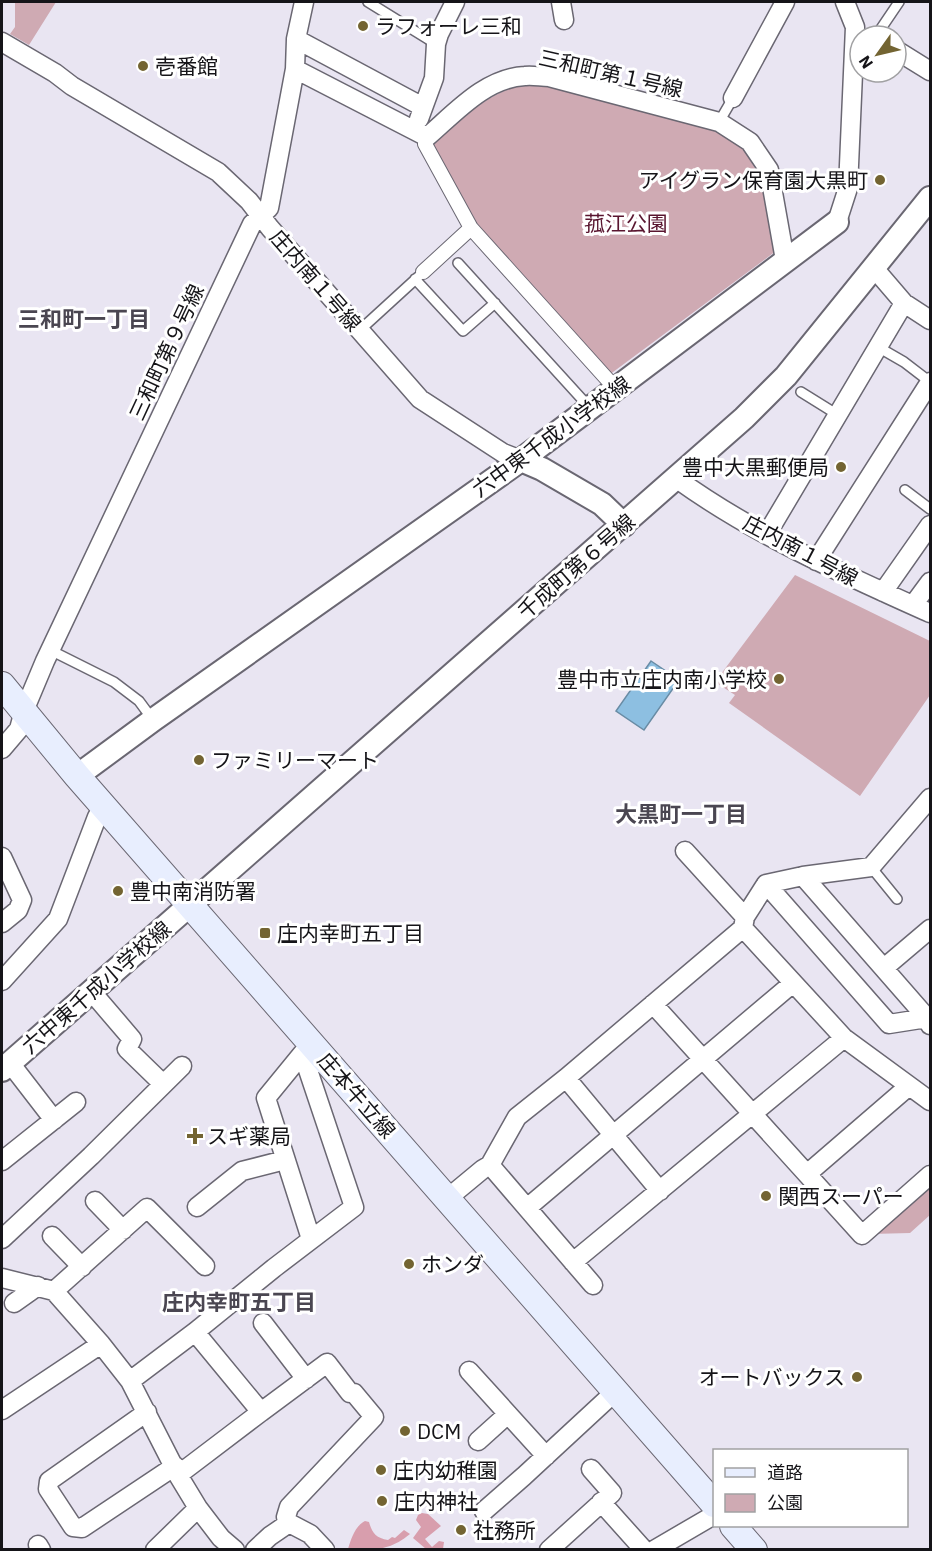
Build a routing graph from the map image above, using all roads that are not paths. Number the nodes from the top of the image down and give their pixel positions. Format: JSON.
{"nodes":[{"id":1,"x":304,"y":2,"type":"edge"},
{"id":2,"x":368,"y":2,"type":"edge"},
{"id":3,"x":457,"y":2,"type":"edge"},
{"id":4,"x":561,"y":2,"type":"edge"},
{"id":5,"x":785,"y":2,"type":"edge"},
{"id":6,"x":845,"y":2,"type":"edge"},
{"id":7,"x":899,"y":2,"type":"edge"},
{"id":8,"x":564,"y":20,"type":"dead end"},
{"id":9,"x":854,"y":24,"type":"edge"},
{"id":10,"x":884,"y":24,"type":"edge"},
{"id":11,"x":296,"y":39,"type":"junction"},
{"id":12,"x":2,"y":42,"type":"edge"},
{"id":13,"x":436,"y":44,"type":"junction"},
{"id":14,"x":908,"y":58,"type":"edge"},
{"id":15,"x":295,"y":69,"type":"junction"},
{"id":16,"x":930,"y":71,"type":"edge"},
{"id":17,"x":853,"y":84,"type":"edge"},
{"id":18,"x":733,"y":98,"type":"joint"},
{"id":19,"x":423,"y":107,"type":"junction"},
{"id":20,"x":719,"y":123,"type":"junction"},
{"id":21,"x":420,"y":135,"type":"junction"},
{"id":22,"x":930,"y":198,"type":"edge"},
{"id":23,"x":261,"y":215,"type":"junction"},
{"id":24,"x":837,"y":222,"type":"joint"},
{"id":25,"x":471,"y":228,"type":"junction"},
{"id":26,"x":785,"y":260,"type":"junction"},
{"id":27,"x":458,"y":263,"type":"dead end"},
{"id":28,"x":874,"y":268,"type":"junction"},
{"id":29,"x":419,"y":276,"type":"junction"},
{"id":30,"x":495,"y":303,"type":"junction"},
{"id":31,"x":904,"y":303,"type":"junction"},
{"id":32,"x":930,"y":320,"type":"edge"},
{"id":33,"x":360,"y":330,"type":"junction"},
{"id":34,"x":878,"y":347,"type":"junction"},
{"id":35,"x":930,"y":382,"type":"edge"},
{"id":36,"x":616,"y":389,"type":"junction"},
{"id":37,"x":801,"y":392,"type":"dead end"},
{"id":38,"x":590,"y":408,"type":"junction"},
{"id":39,"x":838,"y":415,"type":"junction"},
{"id":40,"x":521,"y":460,"type":"junction"},
{"id":41,"x":677,"y":479,"type":"junction"},
{"id":42,"x":904,"y":490,"type":"dead end"},
{"id":43,"x":930,"y":509,"type":"edge"},
{"id":44,"x":624,"y":525,"type":"junction"},
{"id":45,"x":930,"y":525,"type":"edge"},
{"id":46,"x":767,"y":534,"type":"junction"},
{"id":47,"x":816,"y":561,"type":"junction"},
{"id":48,"x":930,"y":582,"type":"edge"},
{"id":49,"x":883,"y":592,"type":"junction"},
{"id":50,"x":913,"y":605,"type":"junction"},
{"id":51,"x":930,"y":613,"type":"edge"},
{"id":52,"x":50,"y":650,"type":"junction"},
{"id":53,"x":2,"y":685,"type":"edge"},
{"id":54,"x":24,"y":711,"type":"junction"},
{"id":55,"x":153,"y":720,"type":"junction"},
{"id":56,"x":2,"y":749,"type":"edge"},
{"id":57,"x":77,"y":776,"type":"junction"},
{"id":58,"x":104,"y":805,"type":"junction"},
{"id":59,"x":928,"y":805,"type":"edge"},
{"id":60,"x":686,"y":851,"type":"dead end"},
{"id":61,"x":2,"y":857,"type":"edge"},
{"id":62,"x":872,"y":867,"type":"junction"},
{"id":63,"x":803,"y":876,"type":"junction"},
{"id":64,"x":766,"y":884,"type":"junction"},
{"id":65,"x":897,"y":899,"type":"dead end"},
{"id":66,"x":191,"y":903,"type":"junction"},
{"id":67,"x":2,"y":923,"type":"edge"},
{"id":68,"x":744,"y":923,"type":"junction"},
{"id":69,"x":929,"y":934,"type":"edge"},
{"id":70,"x":884,"y":968,"type":"junction"},
{"id":71,"x":2,"y":981,"type":"edge"},
{"id":72,"x":793,"y":983,"type":"junction"},
{"id":73,"x":90,"y":992,"type":"junction"},
{"id":74,"x":653,"y":1004,"type":"junction"},
{"id":75,"x":929,"y":1022,"type":"edge"},
{"id":76,"x":844,"y":1038,"type":"junction"},
{"id":77,"x":317,"y":1049,"type":"junction"},
{"id":78,"x":704,"y":1059,"type":"junction"},
{"id":79,"x":182,"y":1066,"type":"dead end"},
{"id":80,"x":6,"y":1067,"type":"edge"},
{"id":81,"x":566,"y":1078,"type":"junction"},
{"id":82,"x":163,"y":1084,"type":"junction"},
{"id":83,"x":909,"y":1086,"type":"junction"},
{"id":84,"x":930,"y":1101,"type":"edge"},
{"id":85,"x":76,"y":1102,"type":"dead end"},
{"id":86,"x":752,"y":1115,"type":"junction"},
{"id":87,"x":54,"y":1120,"type":"junction"},
{"id":88,"x":613,"y":1136,"type":"junction"},
{"id":89,"x":285,"y":1160,"type":"junction"},
{"id":90,"x":2,"y":1161,"type":"edge"},
{"id":91,"x":490,"y":1166,"type":"junction"},
{"id":92,"x":807,"y":1174,"type":"junction"},
{"id":93,"x":930,"y":1175,"type":"edge"},
{"id":94,"x":660,"y":1191,"type":"junction"},
{"id":95,"x":448,"y":1198,"type":"junction"},
{"id":96,"x":95,"y":1201,"type":"dead end"},
{"id":97,"x":197,"y":1207,"type":"dead end"},
{"id":98,"x":527,"y":1208,"type":"junction"},
{"id":99,"x":123,"y":1230,"type":"junction"},
{"id":100,"x":52,"y":1236,"type":"dead end"},
{"id":101,"x":2,"y":1239,"type":"edge"},
{"id":102,"x":311,"y":1239,"type":"junction"},
{"id":103,"x":573,"y":1262,"type":"junction"},
{"id":104,"x":205,"y":1266,"type":"dead end"},
{"id":105,"x":82,"y":1267,"type":"junction"},
{"id":106,"x":2,"y":1278,"type":"edge"},
{"id":107,"x":593,"y":1285,"type":"dead end"},
{"id":108,"x":46,"y":1289,"type":"junction"},
{"id":109,"x":14,"y":1303,"type":"dead end"},
{"id":110,"x":263,"y":1323,"type":"dead end"},
{"id":111,"x":195,"y":1332,"type":"junction"},
{"id":112,"x":101,"y":1344,"type":"junction"},
{"id":113,"x":469,"y":1371,"type":"dead end"},
{"id":114,"x":306,"y":1378,"type":"junction"},
{"id":115,"x":130,"y":1381,"type":"junction"},
{"id":116,"x":617,"y":1390,"type":"junction"},
{"id":117,"x":2,"y":1410,"type":"edge"},
{"id":118,"x":147,"y":1412,"type":"junction"},
{"id":119,"x":261,"y":1412,"type":"junction"},
{"id":120,"x":508,"y":1414,"type":"junction"},
{"id":121,"x":478,"y":1442,"type":"dead end"},
{"id":122,"x":546,"y":1456,"type":"junction"},
{"id":123,"x":591,"y":1469,"type":"dead end"},
{"id":124,"x":176,"y":1471,"type":"junction"},
{"id":125,"x":601,"y":1502,"type":"junction"},
{"id":126,"x":713,"y":1503,"type":"edge"},
{"id":127,"x":198,"y":1508,"type":"junction"},
{"id":128,"x":484,"y":1511,"type":"dead end"},
{"id":129,"x":713,"y":1516,"type":"edge"},
{"id":130,"x":289,"y":1523,"type":"junction"},
{"id":131,"x":734,"y":1527,"type":"edge"},
{"id":132,"x":570,"y":1543,"type":"edge"},
{"id":133,"x":155,"y":1550,"type":"edge"},
{"id":134,"x":235,"y":1550,"type":"edge"},
{"id":135,"x":255,"y":1550,"type":"edge"},
{"id":136,"x":325,"y":1550,"type":"edge"},
{"id":137,"x":549,"y":1550,"type":"edge"},
{"id":138,"x":644,"y":1550,"type":"edge"},
{"id":139,"x":654,"y":1550,"type":"edge"},
{"id":140,"x":754,"y":1550,"type":"edge"}],
"edges":[{"from":1,"to":11,"type":"street","name":"三和町第９号線"},
{"from":2,"to":13,"type":"lane"},
{"from":3,"to":13,"type":"street"},
{"from":4,"to":8,"type":"street"},
{"from":5,"to":18,"type":"street"},
{"from":6,"to":9,"type":"street","name":"六中東千成小学校線"},
{"from":7,"to":10,"type":"lane"},
{"from":11,"to":15,"type":"street","name":"三和町第９号線"},
{"from":11,"to":19,"type":"street"},
{"from":12,"to":23,"type":"street","name":"庄内南１号線"},
{"from":13,"to":19,"type":"street"},
{"from":14,"to":16,"type":"street"},
{"from":15,"to":21,"type":"street"},
{"from":15,"to":23,"type":"street","name":"三和町第９号線"},
{"from":17,"to":24,"type":"street","name":"六中東千成小学校線"},
{"from":18,"to":20,"type":"lane"},
{"from":19,"to":21,"type":"street"},
{"from":20,"to":21,"type":"street","name":"三和町第１号線"},
{"from":20,"to":26,"type":"street","name":"三和町第１号線"},
{"from":21,"to":25,"type":"street"},
{"from":22,"to":28,"type":"street","name":"千成町第６号線"},
{"from":23,"to":33,"type":"street","name":"庄内南１号線"},
{"from":23,"to":52,"type":"street","name":"三和町第９号線"},
{"from":24,"to":26,"type":"street","name":"六中東千成小学校線"},
{"from":25,"to":29,"type":"street"},
{"from":25,"to":36,"type":"street"},
{"from":26,"to":36,"type":"street","name":"六中東千成小学校線"},
{"from":27,"to":30,"type":"lane"},
{"from":28,"to":31,"type":"street"},
{"from":28,"to":41,"type":"street","name":"千成町第６号線"},
{"from":29,"to":30,"type":"lane"},
{"from":29,"to":33,"type":"lane"},
{"from":30,"to":38,"type":"lane"},
{"from":31,"to":32,"type":"street"},
{"from":31,"to":34,"type":"street"},
{"from":33,"to":40,"type":"street","name":"庄内南１号線"},
{"from":34,"to":35,"type":"lane"},
{"from":34,"to":39,"type":"street"},
{"from":35,"to":47,"type":"street"},
{"from":36,"to":38,"type":"street","name":"六中東千成小学校線"},
{"from":37,"to":39,"type":"lane"},
{"from":38,"to":40,"type":"street","name":"六中東千成小学校線"},
{"from":39,"to":46,"type":"street"},
{"from":40,"to":44,"type":"street","name":"庄内南１号線"},
{"from":40,"to":55,"type":"street","name":"六中東千成小学校線"},
{"from":41,"to":44,"type":"street","name":"千成町第６号線"},
{"from":41,"to":46,"type":"street","name":"庄内南１号線"},
{"from":42,"to":43,"type":"lane"},
{"from":44,"to":66,"type":"street","name":"千成町第６号線"},
{"from":45,"to":49,"type":"street"},
{"from":46,"to":47,"type":"street","name":"庄内南１号線"},
{"from":47,"to":49,"type":"street","name":"庄内南１号線"},
{"from":48,"to":50,"type":"street"},
{"from":49,"to":50,"type":"street","name":"庄内南１号線"},
{"from":50,"to":51,"type":"street","name":"庄内南１号線"},
{"from":52,"to":54,"type":"street","name":"三和町第９号線"},
{"from":52,"to":55,"type":"lane"},
{"from":53,"to":54,"type":"main road","name":"庄本牛立線"},
{"from":54,"to":56,"type":"street","name":"三和町第９号線"},
{"from":54,"to":57,"type":"main road","name":"庄本牛立線"},
{"from":55,"to":57,"type":"street","name":"六中東千成小学校線"},
{"from":57,"to":58,"type":"main road","name":"庄本牛立線"},
{"from":58,"to":66,"type":"main road","name":"庄本牛立線"},
{"from":58,"to":71,"type":"street"},
{"from":59,"to":62,"type":"street"},
{"from":60,"to":68,"type":"street"},
{"from":61,"to":67,"type":"street"},
{"from":62,"to":63,"type":"street"},
{"from":62,"to":65,"type":"lane"},
{"from":63,"to":64,"type":"street"},
{"from":63,"to":70,"type":"street"},
{"from":64,"to":68,"type":"street"},
{"from":64,"to":75,"type":"street"},
{"from":66,"to":73,"type":"street","name":"六中東千成小学校線"},
{"from":66,"to":77,"type":"main road","name":"庄本牛立線"},
{"from":68,"to":72,"type":"street"},
{"from":68,"to":74,"type":"street"},
{"from":69,"to":70,"type":"street"},
{"from":70,"to":75,"type":"street"},
{"from":72,"to":76,"type":"street"},
{"from":72,"to":78,"type":"street"},
{"from":73,"to":80,"type":"street","name":"六中東千成小学校線"},
{"from":73,"to":82,"type":"street"},
{"from":74,"to":78,"type":"street"},
{"from":74,"to":81,"type":"street"},
{"from":76,"to":83,"type":"street"},
{"from":76,"to":86,"type":"street"},
{"from":77,"to":89,"type":"street"},
{"from":77,"to":95,"type":"main road","name":"庄本牛立線"},
{"from":77,"to":102,"type":"street"},
{"from":78,"to":86,"type":"street"},
{"from":78,"to":88,"type":"street"},
{"from":79,"to":82,"type":"street"},
{"from":80,"to":87,"type":"street"},
{"from":81,"to":88,"type":"street"},
{"from":81,"to":91,"type":"street"},
{"from":82,"to":101,"type":"street"},
{"from":83,"to":84,"type":"street"},
{"from":83,"to":92,"type":"street"},
{"from":85,"to":87,"type":"street"},
{"from":86,"to":92,"type":"street"},
{"from":86,"to":94,"type":"street"},
{"from":87,"to":90,"type":"street"},
{"from":88,"to":94,"type":"street"},
{"from":88,"to":98,"type":"street"},
{"from":89,"to":97,"type":"street"},
{"from":89,"to":102,"type":"street"},
{"from":91,"to":95,"type":"street"},
{"from":91,"to":98,"type":"street"},
{"from":92,"to":93,"type":"street"},
{"from":94,"to":103,"type":"street"},
{"from":95,"to":116,"type":"main road","name":"庄本牛立線"},
{"from":96,"to":99,"type":"street"},
{"from":98,"to":103,"type":"street"},
{"from":99,"to":104,"type":"street"},
{"from":99,"to":105,"type":"street"},
{"from":100,"to":105,"type":"street"},
{"from":102,"to":111,"type":"street"},
{"from":103,"to":107,"type":"street"},
{"from":105,"to":108,"type":"street"},
{"from":106,"to":108,"type":"street"},
{"from":108,"to":109,"type":"street"},
{"from":108,"to":112,"type":"street"},
{"from":110,"to":114,"type":"street"},
{"from":111,"to":115,"type":"street"},
{"from":111,"to":119,"type":"street"},
{"from":112,"to":115,"type":"street"},
{"from":112,"to":117,"type":"street"},
{"from":113,"to":120,"type":"street"},
{"from":114,"to":119,"type":"street"},
{"from":114,"to":130,"type":"street"},
{"from":115,"to":118,"type":"street"},
{"from":116,"to":122,"type":"street"},
{"from":116,"to":126,"type":"main road","name":"庄本牛立線"},
{"from":118,"to":124,"type":"street"},
{"from":118,"to":124,"type":"street"},
{"from":119,"to":124,"type":"street"},
{"from":120,"to":121,"type":"street"},
{"from":120,"to":122,"type":"street"},
{"from":122,"to":128,"type":"street"},
{"from":123,"to":125,"type":"street"},
{"from":124,"to":127,"type":"street"},
{"from":125,"to":132,"type":"street"},
{"from":125,"to":138,"type":"street"},
{"from":127,"to":133,"type":"street"},
{"from":127,"to":134,"type":"street"},
{"from":129,"to":139,"type":"street"},
{"from":130,"to":135,"type":"street"},
{"from":130,"to":136,"type":"street"},
{"from":131,"to":140,"type":"main road"},
{"from":132,"to":137,"type":"street"}]}
